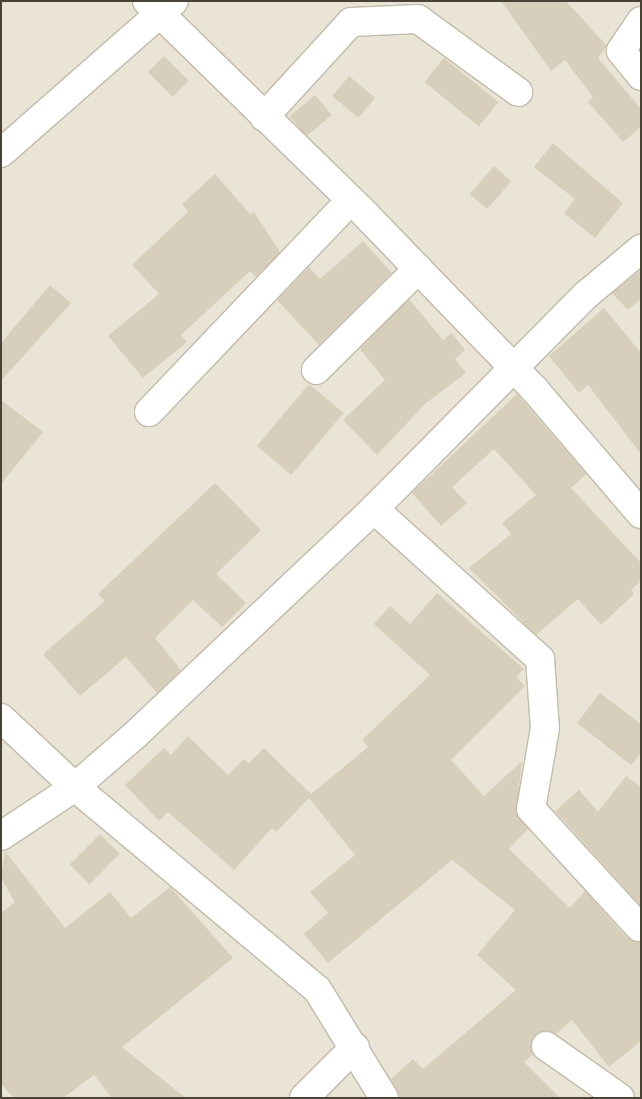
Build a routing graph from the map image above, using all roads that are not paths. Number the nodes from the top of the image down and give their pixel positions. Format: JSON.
{"nodes":[{"id":1,"x":160,"y":6,"type":"edge"},
{"id":2,"x":641,"y":20,"type":"edge"},
{"id":3,"x":641,"y":76,"type":"edge"},
{"id":4,"x":518,"y":92,"type":"dead end"},
{"id":5,"x":264,"y":117,"type":"junction"},
{"id":6,"x":1,"y":153,"type":"edge"},
{"id":7,"x":350,"y":201,"type":"junction"},
{"id":8,"x":641,"y":249,"type":"edge"},
{"id":9,"x":418,"y":269,"type":"junction"},
{"id":10,"x":514,"y":368,"type":"junction"},
{"id":11,"x":316,"y":370,"type":"dead end"},
{"id":12,"x":149,"y":412,"type":"dead end"},
{"id":13,"x":374,"y":509,"type":"junction"},
{"id":14,"x":641,"y":514,"type":"edge"},
{"id":15,"x":1,"y":718,"type":"edge"},
{"id":16,"x":75,"y":787,"type":"junction"},
{"id":17,"x":1,"y":836,"type":"edge"},
{"id":18,"x":639,"y":927,"type":"dead end"},
{"id":19,"x":546,"y":1046,"type":"dead end"},
{"id":20,"x":355,"y":1047,"type":"junction"},
{"id":21,"x":304,"y":1098,"type":"edge"},
{"id":22,"x":384,"y":1098,"type":"edge"},
{"id":23,"x":620,"y":1098,"type":"edge"}],
"edges":[{"from":1,"to":5,"type":"street"},
{"from":1,"to":6,"type":"street"},
{"from":2,"to":3,"type":"street"},
{"from":4,"to":5,"type":"street"},
{"from":5,"to":7,"type":"street"},
{"from":7,"to":9,"type":"street"},
{"from":7,"to":12,"type":"street"},
{"from":8,"to":10,"type":"street"},
{"from":9,"to":10,"type":"street"},
{"from":9,"to":11,"type":"street"},
{"from":10,"to":13,"type":"street"},
{"from":10,"to":14,"type":"street"},
{"from":13,"to":16,"type":"street"},
{"from":13,"to":18,"type":"street"},
{"from":15,"to":16,"type":"street"},
{"from":16,"to":17,"type":"street"},
{"from":16,"to":20,"type":"street"},
{"from":19,"to":23,"type":"street"},
{"from":20,"to":21,"type":"street"},
{"from":20,"to":22,"type":"street"}]}
